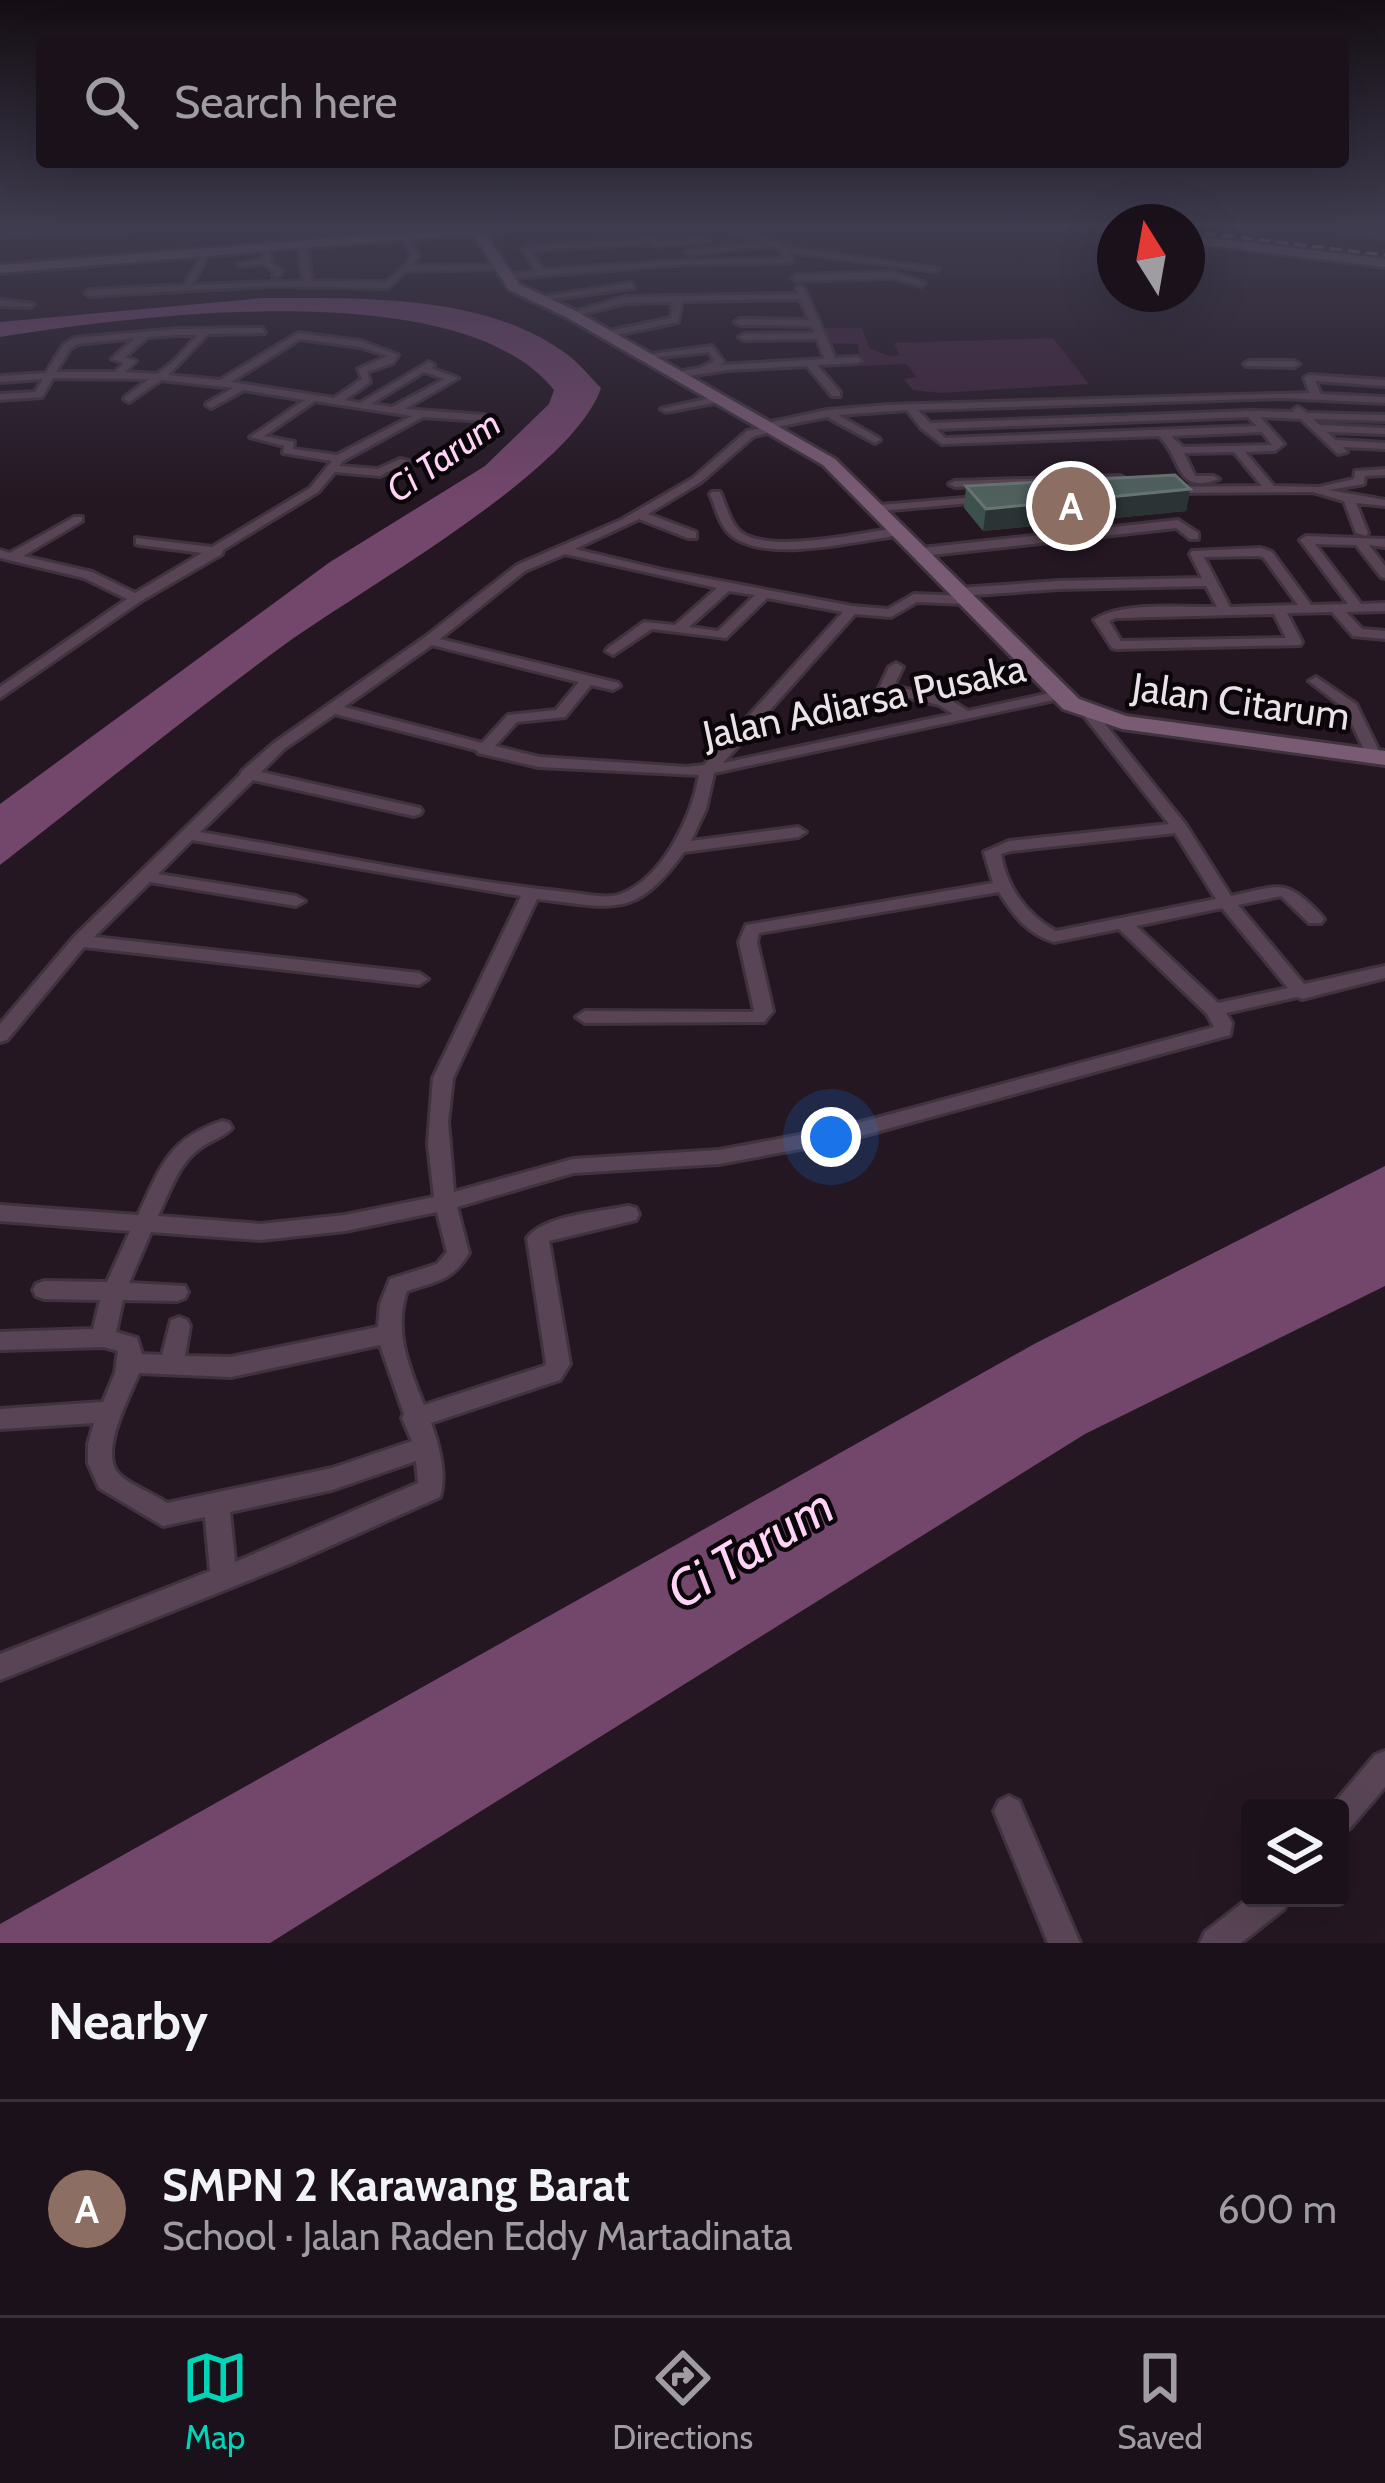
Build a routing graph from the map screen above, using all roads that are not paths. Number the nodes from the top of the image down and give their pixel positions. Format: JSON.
{"nodes":[{"id":1,"x":578,"y":318,"type":"edge"},
{"id":2,"x":675,"y":318,"type":"edge"},
{"id":3,"x":738,"y":318,"type":"edge"},
{"id":4,"x":811,"y":318,"type":"edge"},
{"id":5,"x":740,"y":322,"type":"junction"},
{"id":6,"x":813,"y":323,"type":"junction"},
{"id":7,"x":206,"y":331,"type":"junction"},
{"id":8,"x":262,"y":331,"type":"dead end"},
{"id":9,"x":146,"y":334,"type":"junction"},
{"id":10,"x":607,"y":334,"type":"junction"},
{"id":11,"x":819,"y":336,"type":"junction"},
{"id":12,"x":744,"y":337,"type":"junction"},
{"id":13,"x":36,"y":355,"type":"dead end"},
{"id":14,"x":642,"y":356,"type":"junction"},
{"id":15,"x":857,"y":360,"type":"dead end"},
{"id":16,"x":831,"y":361,"type":"junction"},
{"id":17,"x":808,"y":362,"type":"junction"},
{"id":18,"x":1249,"y":364,"type":"dead end"},
{"id":19,"x":753,"y":365,"type":"junction"},
{"id":20,"x":707,"y":370,"type":"junction"},
{"id":21,"x":48,"y":375,"type":"junction"},
{"id":22,"x":675,"y":375,"type":"junction"},
{"id":23,"x":30,"y":376,"type":"junction"},
{"id":24,"x":116,"y":376,"type":"junction"},
{"id":25,"x":161,"y":377,"type":"junction"},
{"id":26,"x":1310,"y":378,"type":"junction"},
{"id":27,"x":0,"y":379,"type":"edge"},
{"id":28,"x":222,"y":383,"type":"junction"},
{"id":29,"x":1385,"y":383,"type":"edge"},
{"id":30,"x":242,"y":387,"type":"junction"},
{"id":31,"x":1063,"y":388,"type":"dead end"},
{"id":32,"x":836,"y":394,"type":"dead end"},
{"id":33,"x":948,"y":394,"type":"dead end"},
{"id":34,"x":1281,"y":395,"type":"junction"},
{"id":35,"x":1316,"y":395,"type":"junction"},
{"id":36,"x":1233,"y":396,"type":"junction"},
{"id":37,"x":1,"y":397,"type":"edge"},
{"id":38,"x":719,"y":399,"type":"junction"},
{"id":39,"x":129,"y":400,"type":"dead end"},
{"id":40,"x":311,"y":400,"type":"junction"},
{"id":41,"x":1385,"y":400,"type":"edge"},
{"id":42,"x":1073,"y":402,"type":"junction"},
{"id":43,"x":334,"y":403,"type":"junction"},
{"id":44,"x":211,"y":405,"type":"dead end"},
{"id":45,"x":362,"y":406,"type":"junction"},
{"id":46,"x":959,"y":406,"type":"junction"},
{"id":47,"x":910,"y":408,"type":"junction"},
{"id":48,"x":665,"y":409,"type":"dead end"},
{"id":49,"x":395,"y":410,"type":"junction"},
{"id":50,"x":1300,"y":412,"type":"junction"},
{"id":51,"x":827,"y":413,"type":"junction"},
{"id":52,"x":1251,"y":414,"type":"junction"},
{"id":53,"x":419,"y":416,"type":"junction"},
{"id":54,"x":1180,"y":417,"type":"junction"},
{"id":55,"x":484,"y":418,"type":"dead end"},
{"id":56,"x":1385,"y":418,"type":"edge"},
{"id":57,"x":1088,"y":420,"type":"junction"},
{"id":58,"x":925,"y":426,"type":"junction"},
{"id":59,"x":769,"y":428,"type":"junction"},
{"id":60,"x":1317,"y":428,"type":"junction"},
{"id":61,"x":1265,"y":429,"type":"junction"},
{"id":62,"x":1385,"y":431,"type":"edge"},
{"id":63,"x":1193,"y":432,"type":"junction"},
{"id":64,"x":1162,"y":433,"type":"junction"},
{"id":65,"x":1100,"y":434,"type":"junction"},
{"id":66,"x":874,"y":440,"type":"dead end"},
{"id":67,"x":1385,"y":446,"type":"edge"},
{"id":68,"x":1237,"y":449,"type":"junction"},
{"id":69,"x":1177,"y":450,"type":"junction"},
{"id":70,"x":404,"y":460,"type":"dead end"},
{"id":71,"x":335,"y":463,"type":"junction"},
{"id":72,"x":1383,"y":472,"type":"edge"},
{"id":73,"x":1190,"y":479,"type":"junction"},
{"id":74,"x":1234,"y":479,"type":"dead end"},
{"id":75,"x":955,"y":484,"type":"dead end"},
{"id":76,"x":1314,"y":488,"type":"junction"},
{"id":77,"x":1271,"y":489,"type":"junction"},
{"id":78,"x":716,"y":494,"type":"dead end"},
{"id":79,"x":1348,"y":500,"type":"junction"},
{"id":80,"x":1385,"y":502,"type":"edge"},
{"id":81,"x":880,"y":508,"type":"junction"},
{"id":82,"x":638,"y":515,"type":"junction"},
{"id":83,"x":78,"y":519,"type":"dead end"},
{"id":84,"x":902,"y":531,"type":"junction"},
{"id":85,"x":692,"y":535,"type":"dead end"},
{"id":86,"x":1194,"y":536,"type":"dead end"},
{"id":87,"x":1361,"y":537,"type":"junction"},
{"id":88,"x":140,"y":541,"type":"dead end"},
{"id":89,"x":1385,"y":543,"type":"edge"},
{"id":90,"x":565,"y":550,"type":"junction"},
{"id":91,"x":218,"y":551,"type":"junction"},
{"id":92,"x":922,"y":553,"type":"junction"},
{"id":93,"x":6,"y":555,"type":"edge"},
{"id":94,"x":662,"y":574,"type":"junction"},
{"id":95,"x":1385,"y":574,"type":"edge"},
{"id":96,"x":1210,"y":582,"type":"junction"},
{"id":97,"x":727,"y":586,"type":"junction"},
{"id":98,"x":642,"y":588,"type":"dead end"},
{"id":99,"x":765,"y":593,"type":"junction"},
{"id":100,"x":963,"y":596,"type":"junction"},
{"id":101,"x":136,"y":598,"type":"junction"},
{"id":102,"x":1385,"y":607,"type":"edge"},
{"id":103,"x":1358,"y":608,"type":"junction"},
{"id":104,"x":1336,"y":609,"type":"junction"},
{"id":105,"x":852,"y":610,"type":"junction"},
{"id":106,"x":1279,"y":610,"type":"junction"},
{"id":107,"x":1308,"y":610,"type":"junction"},
{"id":108,"x":1226,"y":613,"type":"junction"},
{"id":109,"x":678,"y":629,"type":"junction"},
{"id":110,"x":1385,"y":635,"type":"edge"},
{"id":111,"x":430,"y":640,"type":"junction"},
{"id":112,"x":613,"y":651,"type":"dead end"},
{"id":113,"x":896,"y":667,"type":"dead end"},
{"id":114,"x":588,"y":680,"type":"junction"},
{"id":115,"x":1316,"y":681,"type":"dead end"},
{"id":116,"x":613,"y":686,"type":"dead end"},
{"id":117,"x":0,"y":694,"type":"edge"},
{"id":118,"x":1059,"y":694,"type":"junction"},
{"id":119,"x":330,"y":708,"type":"junction"},
{"id":120,"x":1088,"y":712,"type":"junction"},
{"id":121,"x":963,"y":714,"type":"junction"},
{"id":122,"x":483,"y":750,"type":"junction"},
{"id":123,"x":1380,"y":758,"type":"edge"},
{"id":124,"x":707,"y":771,"type":"junction"},
{"id":125,"x":247,"y":774,"type":"junction"},
{"id":126,"x":414,"y":812,"type":"dead end"},
{"id":127,"x":1180,"y":827,"type":"junction"},
{"id":128,"x":799,"y":832,"type":"dead end"},
{"id":129,"x":189,"y":835,"type":"junction"},
{"id":130,"x":679,"y":848,"type":"junction"},
{"id":131,"x":148,"y":877,"type":"junction"},
{"id":132,"x":1006,"y":886,"type":"junction"},
{"id":133,"x":531,"y":893,"type":"junction"},
{"id":134,"x":296,"y":901,"type":"dead end"},
{"id":135,"x":1226,"y":902,"type":"junction"},
{"id":136,"x":1315,"y":919,"type":"dead end"},
{"id":137,"x":1124,"y":925,"type":"junction"},
{"id":138,"x":80,"y":941,"type":"junction"},
{"id":139,"x":1385,"y":972,"type":"edge"},
{"id":140,"x":419,"y":979,"type":"dead end"},
{"id":141,"x":1302,"y":993,"type":"junction"},
{"id":142,"x":1214,"y":1010,"type":"junction"},
{"id":143,"x":585,"y":1017,"type":"dead end"},
{"id":144,"x":0,"y":1036,"type":"edge"},
{"id":145,"x":222,"y":1128,"type":"dead end"},
{"id":146,"x":443,"y":1204,"type":"junction"},
{"id":147,"x":0,"y":1213,"type":"edge"},
{"id":148,"x":628,"y":1214,"type":"dead end"},
{"id":149,"x":145,"y":1223,"type":"junction"},
{"id":150,"x":44,"y":1290,"type":"dead end"},
{"id":151,"x":177,"y":1292,"type":"dead end"},
{"id":152,"x":115,"y":1293,"type":"junction"},
{"id":153,"x":179,"y":1326,"type":"dead end"},
{"id":154,"x":392,"y":1333,"type":"junction"},
{"id":155,"x":104,"y":1338,"type":"junction"},
{"id":156,"x":0,"y":1340,"type":"edge"},
{"id":157,"x":172,"y":1362,"type":"junction"},
{"id":158,"x":130,"y":1363,"type":"junction"},
{"id":159,"x":107,"y":1412,"type":"junction"},
{"id":160,"x":414,"y":1418,"type":"junction"},
{"id":161,"x":0,"y":1419,"type":"edge"},
{"id":162,"x":426,"y":1447,"type":"junction"},
{"id":163,"x":217,"y":1506,"type":"junction"},
{"id":164,"x":224,"y":1579,"type":"junction"},
{"id":165,"x":0,"y":1667,"type":"edge"},
{"id":166,"x":1381,"y":1779,"type":"edge"},
{"id":167,"x":1349,"y":1809,"type":"edge"},
{"id":168,"x":1009,"y":1811,"type":"dead end"},
{"id":169,"x":1262,"y":1907,"type":"edge"},
{"id":170,"x":1064,"y":1943,"type":"edge"},
{"id":171,"x":1216,"y":1943,"type":"edge"}],
"edges":[{"from":1,"to":10,"type":"street","name":"Jalan Citarum"},
{"from":2,"to":10,"type":"street"},
{"from":3,"to":5,"type":"street"},
{"from":4,"to":6,"type":"street"},
{"from":5,"to":6,"type":"street"},
{"from":5,"to":12,"type":"street"},
{"from":6,"to":11,"type":"street"},
{"from":7,"to":8,"type":"street"},
{"from":7,"to":9,"type":"street"},
{"from":7,"to":25,"type":"street"},
{"from":9,"to":21,"type":"street"},
{"from":9,"to":24,"type":"street"},
{"from":10,"to":14,"type":"street","name":"Jalan Citarum"},
{"from":11,"to":12,"type":"street"},
{"from":11,"to":16,"type":"street"},
{"from":12,"to":19,"type":"street"},
{"from":13,"to":23,"type":"street"},
{"from":14,"to":20,"type":"street"},
{"from":14,"to":22,"type":"street","name":"Jalan Citarum"},
{"from":15,"to":16,"type":"street"},
{"from":16,"to":17,"type":"street"},
{"from":17,"to":19,"type":"street"},
{"from":17,"to":32,"type":"street"},
{"from":18,"to":26,"type":"street"},
{"from":19,"to":20,"type":"street"},
{"from":20,"to":22,"type":"street"},
{"from":21,"to":23,"type":"street"},
{"from":21,"to":24,"type":"street"},
{"from":21,"to":37,"type":"street"},
{"from":22,"to":38,"type":"street","name":"Jalan Citarum"},
{"from":23,"to":27,"type":"street"},
{"from":24,"to":25,"type":"street"},
{"from":25,"to":28,"type":"street"},
{"from":25,"to":39,"type":"street"},
{"from":26,"to":29,"type":"street"},
{"from":26,"to":35,"type":"street"},
{"from":28,"to":30,"type":"street"},
{"from":28,"to":43,"type":"street"},
{"from":30,"to":40,"type":"street"},
{"from":30,"to":44,"type":"street"},
{"from":31,"to":42,"type":"street"},
{"from":33,"to":46,"type":"street"},
{"from":34,"to":35,"type":"street"},
{"from":34,"to":36,"type":"street"},
{"from":34,"to":50,"type":"street"},
{"from":35,"to":41,"type":"street"},
{"from":36,"to":42,"type":"street"},
{"from":36,"to":52,"type":"street"},
{"from":38,"to":48,"type":"street"},
{"from":38,"to":59,"type":"street","name":"Jalan Citarum"},
{"from":40,"to":43,"type":"street"},
{"from":40,"to":71,"type":"street"},
{"from":42,"to":46,"type":"street"},
{"from":42,"to":57,"type":"street"},
{"from":43,"to":45,"type":"street"},
{"from":45,"to":49,"type":"street"},
{"from":45,"to":49,"type":"street"},
{"from":46,"to":47,"type":"street"},
{"from":47,"to":51,"type":"street"},
{"from":47,"to":58,"type":"street"},
{"from":49,"to":53,"type":"street"},
{"from":50,"to":52,"type":"street"},
{"from":50,"to":56,"type":"street"},
{"from":50,"to":60,"type":"street"},
{"from":51,"to":59,"type":"street"},
{"from":51,"to":66,"type":"street"},
{"from":52,"to":54,"type":"street"},
{"from":52,"to":61,"type":"street"},
{"from":53,"to":55,"type":"street"},
{"from":53,"to":71,"type":"street"},
{"from":54,"to":57,"type":"street"},
{"from":54,"to":63,"type":"street"},
{"from":57,"to":58,"type":"street"},
{"from":57,"to":65,"type":"street"},
{"from":58,"to":65,"type":"street"},
{"from":59,"to":81,"type":"street","name":"Jalan Citarum"},
{"from":59,"to":82,"type":"street"},
{"from":60,"to":62,"type":"street"},
{"from":60,"to":67,"type":"street"},
{"from":61,"to":63,"type":"street"},
{"from":61,"to":68,"type":"street"},
{"from":63,"to":64,"type":"street"},
{"from":64,"to":65,"type":"street"},
{"from":64,"to":69,"type":"street"},
{"from":68,"to":69,"type":"street"},
{"from":68,"to":77,"type":"street"},
{"from":69,"to":73,"type":"street"},
{"from":70,"to":71,"type":"street"},
{"from":71,"to":91,"type":"street"},
{"from":72,"to":76,"type":"street"},
{"from":73,"to":74,"type":"street"},
{"from":73,"to":77,"type":"street"},
{"from":75,"to":81,"type":"street"},
{"from":76,"to":77,"type":"street"},
{"from":76,"to":79,"type":"street"},
{"from":78,"to":84,"type":"street"},
{"from":79,"to":80,"type":"street"},
{"from":79,"to":87,"type":"street"},
{"from":81,"to":84,"type":"street","name":"Jalan Citarum"},
{"from":82,"to":85,"type":"street"},
{"from":82,"to":90,"type":"street"},
{"from":83,"to":93,"type":"street"},
{"from":84,"to":92,"type":"street","name":"Jalan Citarum"},
{"from":86,"to":92,"type":"street"},
{"from":87,"to":89,"type":"street"},
{"from":87,"to":95,"type":"street"},
{"from":87,"to":103,"type":"street"},
{"from":88,"to":91,"type":"street"},
{"from":90,"to":94,"type":"street"},
{"from":90,"to":111,"type":"street"},
{"from":91,"to":101,"type":"street"},
{"from":92,"to":100,"type":"street","name":"Jalan Citarum"},
{"from":93,"to":101,"type":"street"},
{"from":94,"to":97,"type":"street"},
{"from":94,"to":98,"type":"street"},
{"from":96,"to":100,"type":"street"},
{"from":96,"to":107,"type":"street"},
{"from":96,"to":108,"type":"street"},
{"from":97,"to":99,"type":"street"},
{"from":97,"to":109,"type":"street"},
{"from":99,"to":105,"type":"street"},
{"from":99,"to":109,"type":"street"},
{"from":100,"to":105,"type":"street"},
{"from":100,"to":118,"type":"street","name":"Jalan Citarum"},
{"from":101,"to":117,"type":"street"},
{"from":102,"to":103,"type":"street"},
{"from":103,"to":104,"type":"street"},
{"from":104,"to":107,"type":"street"},
{"from":104,"to":110,"type":"street"},
{"from":105,"to":124,"type":"street"},
{"from":106,"to":107,"type":"street"},
{"from":106,"to":108,"type":"street"},
{"from":106,"to":108,"type":"street"},
{"from":109,"to":112,"type":"street"},
{"from":111,"to":114,"type":"street"},
{"from":111,"to":119,"type":"street"},
{"from":113,"to":121,"type":"street"},
{"from":114,"to":116,"type":"street"},
{"from":114,"to":122,"type":"street"},
{"from":115,"to":123,"type":"street"},
{"from":118,"to":120,"type":"street","name":"Jalan Citarum"},
{"from":118,"to":121,"type":"street","name":"Jalan Adiarsa Pusaka"},
{"from":119,"to":122,"type":"street","name":"Jalan Adiarsa Pusaka"},
{"from":119,"to":125,"type":"street"},
{"from":120,"to":123,"type":"street","name":"Jalan Citarum"},
{"from":120,"to":127,"type":"street"},
{"from":121,"to":124,"type":"street","name":"Jalan Adiarsa Pusaka"},
{"from":122,"to":124,"type":"street","name":"Jalan Adiarsa Pusaka"},
{"from":124,"to":130,"type":"street"},
{"from":125,"to":126,"type":"street"},
{"from":125,"to":129,"type":"street"},
{"from":127,"to":132,"type":"street"},
{"from":127,"to":135,"type":"street"},
{"from":128,"to":130,"type":"street"},
{"from":129,"to":131,"type":"street"},
{"from":129,"to":133,"type":"street"},
{"from":130,"to":133,"type":"street"},
{"from":131,"to":134,"type":"street"},
{"from":131,"to":138,"type":"street"},
{"from":132,"to":137,"type":"street"},
{"from":132,"to":143,"type":"street"},
{"from":133,"to":146,"type":"street"},
{"from":135,"to":136,"type":"street"},
{"from":135,"to":137,"type":"street"},
{"from":135,"to":141,"type":"street"},
{"from":137,"to":142,"type":"street"},
{"from":138,"to":140,"type":"street"},
{"from":138,"to":144,"type":"street"},
{"from":139,"to":141,"type":"street"},
{"from":141,"to":142,"type":"street"},
{"from":142,"to":146,"type":"street"},
{"from":145,"to":149,"type":"street"},
{"from":146,"to":149,"type":"street"},
{"from":146,"to":154,"type":"street"},
{"from":147,"to":149,"type":"street"},
{"from":148,"to":160,"type":"street"},
{"from":149,"to":152,"type":"street"},
{"from":150,"to":152,"type":"street"},
{"from":151,"to":152,"type":"street"},
{"from":152,"to":155,"type":"street"},
{"from":153,"to":157,"type":"street"},
{"from":154,"to":157,"type":"street"},
{"from":154,"to":160,"type":"street"},
{"from":155,"to":156,"type":"street"},
{"from":155,"to":158,"type":"street"},
{"from":157,"to":158,"type":"street"},
{"from":158,"to":159,"type":"street"},
{"from":159,"to":161,"type":"street"},
{"from":159,"to":163,"type":"street"},
{"from":160,"to":162,"type":"street"},
{"from":162,"to":163,"type":"street"},
{"from":162,"to":164,"type":"street"},
{"from":163,"to":164,"type":"street"},
{"from":164,"to":165,"type":"street"},
{"from":166,"to":167,"type":"street"},
{"from":168,"to":170,"type":"street"},
{"from":169,"to":171,"type":"street"}]}
